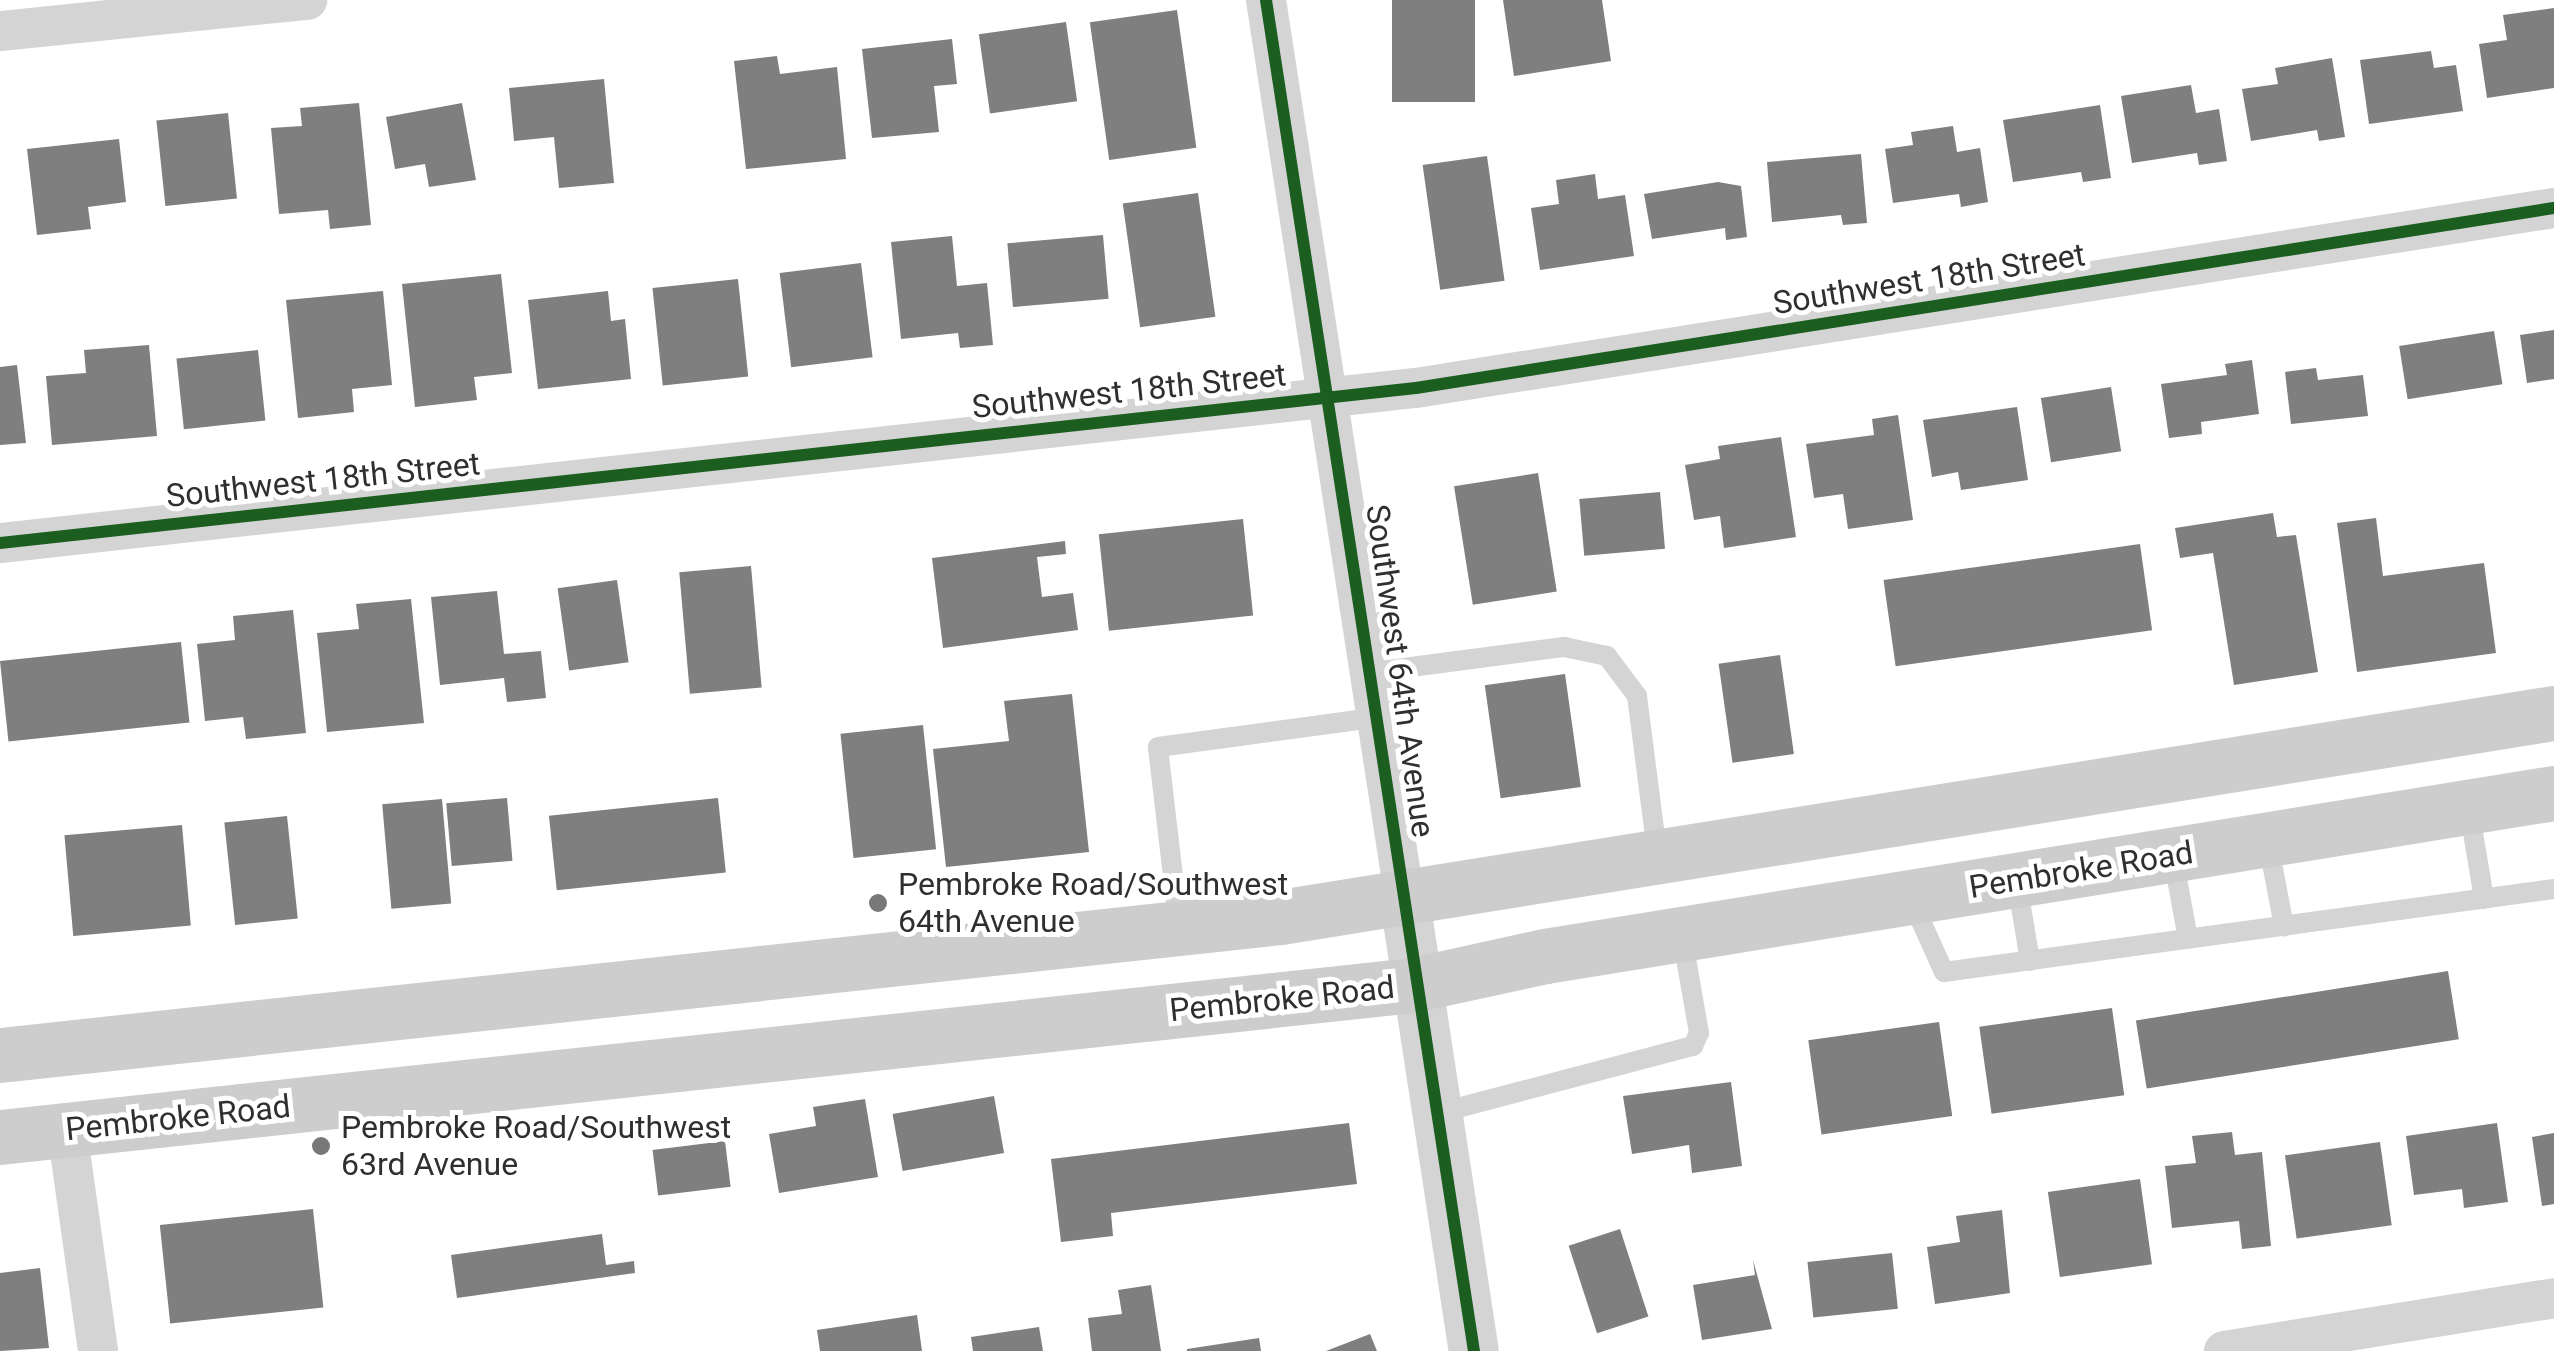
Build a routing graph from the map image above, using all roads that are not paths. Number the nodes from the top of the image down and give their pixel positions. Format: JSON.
{"nodes":[{"id":1,"x":307,"y":0,"type":"edge"},
{"id":2,"x":1266,"y":0,"type":"edge"},
{"id":3,"x":0,"y":32,"type":"edge"},
{"id":4,"x":2554,"y":208,"type":"edge"},
{"id":5,"x":1332,"y":396,"type":"junction"},
{"id":6,"x":0,"y":543,"type":"edge"},
{"id":7,"x":1372,"y":672,"type":"junction"},
{"id":8,"x":2554,"y":714,"type":"edge"},
{"id":9,"x":1380,"y":717,"type":"junction"},
{"id":10,"x":2554,"y":793,"type":"edge"},
{"id":11,"x":2468,"y":807,"type":"junction"},
{"id":12,"x":2267,"y":840,"type":"junction"},
{"id":13,"x":2173,"y":855,"type":"junction"},
{"id":14,"x":1658,"y":859,"type":"junction"},
{"id":15,"x":2017,"y":880,"type":"junction"},
{"id":16,"x":2554,"y":889,"type":"edge"},
{"id":17,"x":1404,"y":895,"type":"junction"},
{"id":18,"x":1910,"y":897,"type":"junction"},
{"id":19,"x":2484,"y":899,"type":"junction"},
{"id":20,"x":2284,"y":927,"type":"junction"},
{"id":21,"x":1179,"y":929,"type":"junction"},
{"id":22,"x":1682,"y":934,"type":"junction"},
{"id":23,"x":2188,"y":939,"type":"junction"},
{"id":24,"x":2030,"y":961,"type":"junction"},
{"id":25,"x":805,"y":972,"type":"junction"},
{"id":26,"x":1412,"y":985,"type":"junction"},
{"id":27,"x":0,"y":1056,"type":"edge"},
{"id":28,"x":1434,"y":1114,"type":"junction"},
{"id":29,"x":67,"y":1130,"type":"junction"},
{"id":30,"x":0,"y":1137,"type":"edge"},
{"id":31,"x":2554,"y":1298,"type":"edge"},
{"id":32,"x":98,"y":1351,"type":"edge"},
{"id":33,"x":1474,"y":1351,"type":"edge"},
{"id":34,"x":2224,"y":1351,"type":"edge"}],
"edges":[{"from":1,"to":3,"type":"street"},
{"from":2,"to":5,"type":"street","name":"Southwest 64th Avenue"},
{"from":4,"to":5,"type":"street","name":"Southwest 18th Street"},
{"from":5,"to":6,"type":"street","name":"Southwest 18th Street"},
{"from":5,"to":7,"type":"street","name":"Southwest 64th Avenue"},
{"from":7,"to":9,"type":"street","name":"Southwest 64th Avenue"},
{"from":7,"to":14,"type":"lane"},
{"from":8,"to":14,"type":"main road"},
{"from":9,"to":17,"type":"street","name":"Southwest 64th Avenue"},
{"from":9,"to":21,"type":"lane"},
{"from":10,"to":11,"type":"main road","name":"Pembroke Road"},
{"from":11,"to":12,"type":"main road","name":"Pembroke Road"},
{"from":11,"to":19,"type":"lane"},
{"from":12,"to":13,"type":"main road","name":"Pembroke Road"},
{"from":12,"to":20,"type":"lane"},
{"from":13,"to":15,"type":"main road","name":"Pembroke Road"},
{"from":13,"to":23,"type":"lane"},
{"from":14,"to":17,"type":"main road"},
{"from":15,"to":18,"type":"main road","name":"Pembroke Road"},
{"from":15,"to":24,"type":"lane"},
{"from":16,"to":19,"type":"lane"},
{"from":17,"to":21,"type":"main road"},
{"from":17,"to":26,"type":"street","name":"Southwest 64th Avenue"},
{"from":18,"to":22,"type":"main road","name":"Pembroke Road"},
{"from":18,"to":24,"type":"lane"},
{"from":19,"to":20,"type":"lane"},
{"from":20,"to":23,"type":"lane"},
{"from":21,"to":25,"type":"main road"},
{"from":22,"to":26,"type":"main road","name":"Pembroke Road"},
{"from":22,"to":28,"type":"lane"},
{"from":23,"to":24,"type":"lane"},
{"from":25,"to":27,"type":"main road"},
{"from":25,"to":29,"type":"main road"},
{"from":26,"to":28,"type":"street","name":"Southwest 64th Avenue"},
{"from":26,"to":29,"type":"main road","name":"Pembroke Road"},
{"from":28,"to":33,"type":"street","name":"Southwest 64th Avenue"},
{"from":29,"to":30,"type":"main road","name":"Pembroke Road"},
{"from":29,"to":32,"type":"street"},
{"from":31,"to":34,"type":"street"}]}
